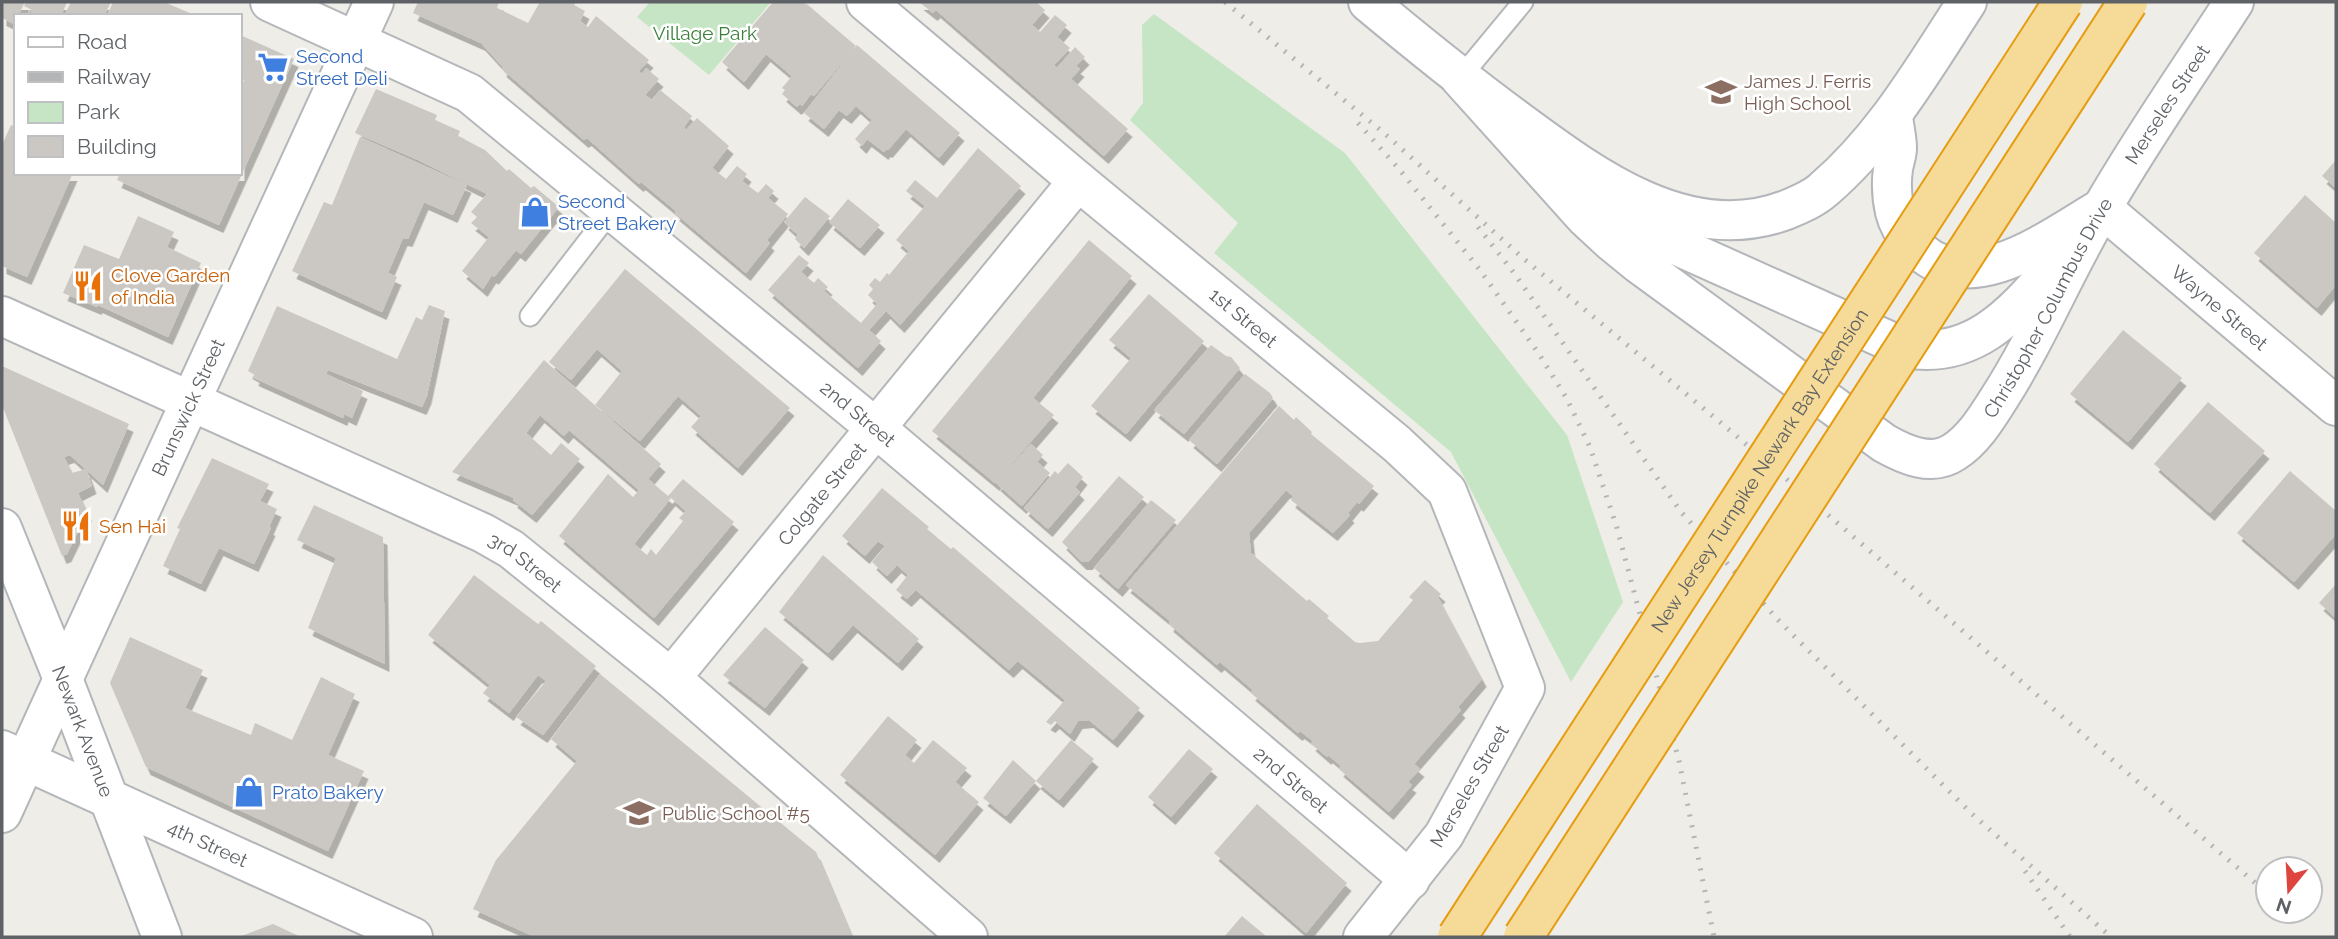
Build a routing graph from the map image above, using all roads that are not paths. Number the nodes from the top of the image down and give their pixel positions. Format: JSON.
{"nodes":[{"id":1,"x":270,"y":2,"type":"edge"},
{"id":2,"x":374,"y":2,"type":"edge"},
{"id":3,"x":866,"y":2,"type":"edge"},
{"id":4,"x":1368,"y":2,"type":"edge"},
{"id":5,"x":1523,"y":2,"type":"edge"},
{"id":6,"x":1967,"y":2,"type":"edge"},
{"id":7,"x":2063,"y":2,"type":"edge"},
{"id":8,"x":2128,"y":2,"type":"edge"},
{"id":9,"x":2234,"y":2,"type":"edge"},
{"id":10,"x":356,"y":41,"type":"junction"},
{"id":11,"x":1460,"y":78,"type":"junction"},
{"id":12,"x":1893,"y":116,"type":"junction"},
{"id":13,"x":1511,"y":135,"type":"junction"},
{"id":14,"x":1078,"y":181,"type":"junction"},
{"id":15,"x":2102,"y":208,"type":"junction"},
{"id":16,"x":612,"y":210,"type":"junction"},
{"id":17,"x":2,"y":316,"type":"edge"},
{"id":18,"x":530,"y":316,"type":"dead end"},
{"id":19,"x":192,"y":400,"type":"junction"},
{"id":20,"x":2336,"y":404,"type":"edge"},
{"id":21,"x":877,"y":429,"type":"junction"},
{"id":22,"x":2,"y":528,"type":"edge"},
{"id":23,"x":671,"y":678,"type":"junction"},
{"id":24,"x":63,"y":679,"type":"junction"},
{"id":25,"x":1519,"y":698,"type":"joint"},
{"id":26,"x":14,"y":755,"type":"edge"},
{"id":27,"x":109,"y":799,"type":"junction"},
{"id":28,"x":2,"y":813,"type":"edge"},
{"id":29,"x":1410,"y":880,"type":"junction"},
{"id":30,"x":948,"y":930,"type":"edge"},
{"id":31,"x":162,"y":937,"type":"edge"},
{"id":32,"x":413,"y":937,"type":"edge"},
{"id":33,"x":1363,"y":937,"type":"edge"},
{"id":34,"x":1457,"y":937,"type":"edge"},
{"id":35,"x":1523,"y":937,"type":"edge"}],
"edges":[{"from":1,"to":10,"type":"street","name":"2nd Street"},
{"from":2,"to":10,"type":"street","name":"Brunswick Street"},
{"from":3,"to":14,"type":"street","name":"1st Street"},
{"from":4,"to":11,"type":"street","name":"Christopher Columbus Drive"},
{"from":5,"to":11,"type":"lane"},
{"from":6,"to":12,"type":"street","name":"Christopher Columbus Drive"},
{"from":7,"to":34,"type":"highway","name":"New Jersey Turnpike Newark Bay Extension","bridge":true},
{"from":8,"to":35,"type":"highway","bridge":true},
{"from":9,"to":15,"type":"street","name":"Merseles Street"},
{"from":10,"to":16,"type":"street","name":"2nd Street"},
{"from":10,"to":19,"type":"street","name":"Brunswick Street"},
{"from":11,"to":12,"type":"street","name":"Christopher Columbus Drive"},
{"from":11,"to":13,"type":"street","name":"Christopher Columbus Drive"},
{"from":12,"to":15,"type":"street"},
{"from":13,"to":15,"type":"street","name":"Christopher Columbus Drive"},
{"from":13,"to":15,"type":"street","name":"Christopher Columbus Drive"},
{"from":14,"to":21,"type":"street","name":"Colgate Street"},
{"from":14,"to":25,"type":"street","name":"1st Street"},
{"from":15,"to":20,"type":"street","name":"Wayne Street"},
{"from":16,"to":18,"type":"lane"},
{"from":16,"to":21,"type":"street","name":"2nd Street"},
{"from":17,"to":19,"type":"street","name":"3rd Street"},
{"from":19,"to":23,"type":"street","name":"3rd Street"},
{"from":19,"to":24,"type":"street","name":"Brunswick Street"},
{"from":21,"to":23,"type":"street","name":"Colgate Street"},
{"from":21,"to":29,"type":"street","name":"2nd Street"},
{"from":22,"to":24,"type":"street","name":"Newark Avenue"},
{"from":23,"to":30,"type":"street","name":"3rd Street"},
{"from":24,"to":26,"type":"street","name":"Brunswick Street"},
{"from":24,"to":27,"type":"street","name":"Newark Avenue"},
{"from":25,"to":29,"type":"street","name":"Merseles Street"},
{"from":26,"to":27,"type":"street","name":"4th Street"},
{"from":26,"to":28,"type":"street","name":"Brunswick Street"},
{"from":27,"to":31,"type":"street","name":"Newark Avenue"},
{"from":27,"to":32,"type":"street","name":"4th Street"},
{"from":29,"to":33,"type":"street","name":"Merseles Street"}]}
